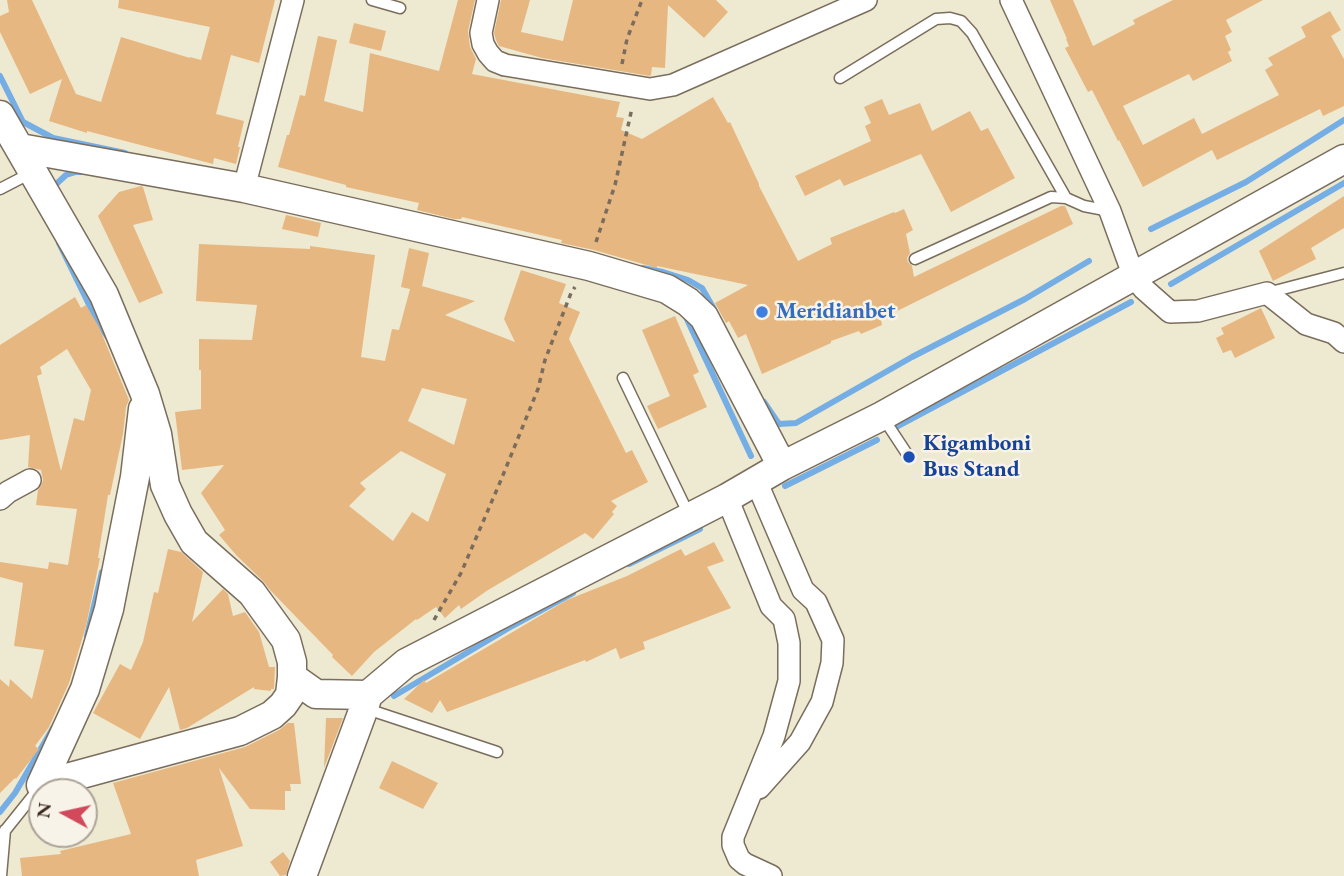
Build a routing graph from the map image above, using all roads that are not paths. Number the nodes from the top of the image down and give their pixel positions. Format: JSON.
{"nodes":[{"id":1,"x":293,"y":0,"type":"edge"},
{"id":2,"x":372,"y":0,"type":"edge"},
{"id":3,"x":488,"y":0,"type":"edge"},
{"id":4,"x":866,"y":0,"type":"edge"},
{"id":5,"x":1011,"y":0,"type":"edge"},
{"id":6,"x":400,"y":8,"type":"dead end"},
{"id":7,"x":840,"y":78,"type":"dead end"},
{"id":8,"x":0,"y":115,"type":"edge"},
{"id":9,"x":20,"y":148,"type":"junction"},
{"id":10,"x":1344,"y":159,"type":"edge"},
{"id":11,"x":29,"y":174,"type":"dead end"},
{"id":12,"x":244,"y":188,"type":"junction"},
{"id":13,"x":0,"y":189,"type":"edge"},
{"id":14,"x":1066,"y":198,"type":"junction"},
{"id":15,"x":1110,"y":211,"type":"junction"},
{"id":16,"x":915,"y":259,"type":"dead end"},
{"id":17,"x":1344,"y":274,"type":"edge"},
{"id":18,"x":1134,"y":277,"type":"junction"},
{"id":19,"x":1267,"y":293,"type":"junction"},
{"id":20,"x":1344,"y":342,"type":"edge"},
{"id":21,"x":623,"y":378,"type":"dead end"},
{"id":22,"x":145,"y":394,"type":"junction"},
{"id":23,"x":882,"y":416,"type":"junction"},
{"id":24,"x":909,"y":457,"type":"dead end"},
{"id":25,"x":782,"y":467,"type":"junction"},
{"id":26,"x":30,"y":480,"type":"dead end"},
{"id":27,"x":756,"y":481,"type":"junction"},
{"id":28,"x":727,"y":498,"type":"junction"},
{"id":29,"x":0,"y":499,"type":"edge"},
{"id":30,"x":690,"y":517,"type":"junction"},
{"id":31,"x":292,"y":677,"type":"junction"},
{"id":32,"x":366,"y":701,"type":"junction"},
{"id":33,"x":498,"y":752,"type":"dead end"},
{"id":34,"x":44,"y":778,"type":"edge"},
{"id":35,"x":67,"y":778,"type":"edge"},
{"id":36,"x":28,"y":801,"type":"edge"},
{"id":37,"x":747,"y":802,"type":"junction"},
{"id":38,"x":3,"y":833,"type":"edge"},
{"id":39,"x":1,"y":876,"type":"edge"},
{"id":40,"x":302,"y":876,"type":"edge"},
{"id":41,"x":771,"y":876,"type":"edge"}],
"edges":[{"from":1,"to":12,"type":"street"},
{"from":2,"to":6,"type":"lane"},
{"from":3,"to":4,"type":"street"},
{"from":5,"to":15,"type":"street"},
{"from":7,"to":14,"type":"lane"},
{"from":8,"to":9,"type":"main road"},
{"from":9,"to":12,"type":"main road"},
{"from":9,"to":22,"type":"main road"},
{"from":10,"to":18,"type":"main road"},
{"from":11,"to":13,"type":"lane"},
{"from":12,"to":25,"type":"main road"},
{"from":14,"to":15,"type":"lane"},
{"from":14,"to":16,"type":"lane"},
{"from":15,"to":18,"type":"street"},
{"from":17,"to":19,"type":"lane"},
{"from":18,"to":19,"type":"street"},
{"from":18,"to":23,"type":"main road"},
{"from":19,"to":20,"type":"street"},
{"from":21,"to":30,"type":"lane"},
{"from":22,"to":31,"type":"main road"},
{"from":22,"to":34,"type":"main road"},
{"from":23,"to":24,"type":"lane"},
{"from":23,"to":25,"type":"main road"},
{"from":25,"to":27,"type":"main road"},
{"from":26,"to":29,"type":"street"},
{"from":27,"to":28,"type":"main road"},
{"from":27,"to":37,"type":"street"},
{"from":28,"to":30,"type":"main road"},
{"from":28,"to":37,"type":"street"},
{"from":30,"to":32,"type":"main road"},
{"from":31,"to":32,"type":"main road"},
{"from":31,"to":35,"type":"main road"},
{"from":32,"to":33,"type":"lane"},
{"from":32,"to":40,"type":"main road"},
{"from":36,"to":38,"type":"lane"},
{"from":37,"to":41,"type":"street"},
{"from":38,"to":39,"type":"lane"}]}
